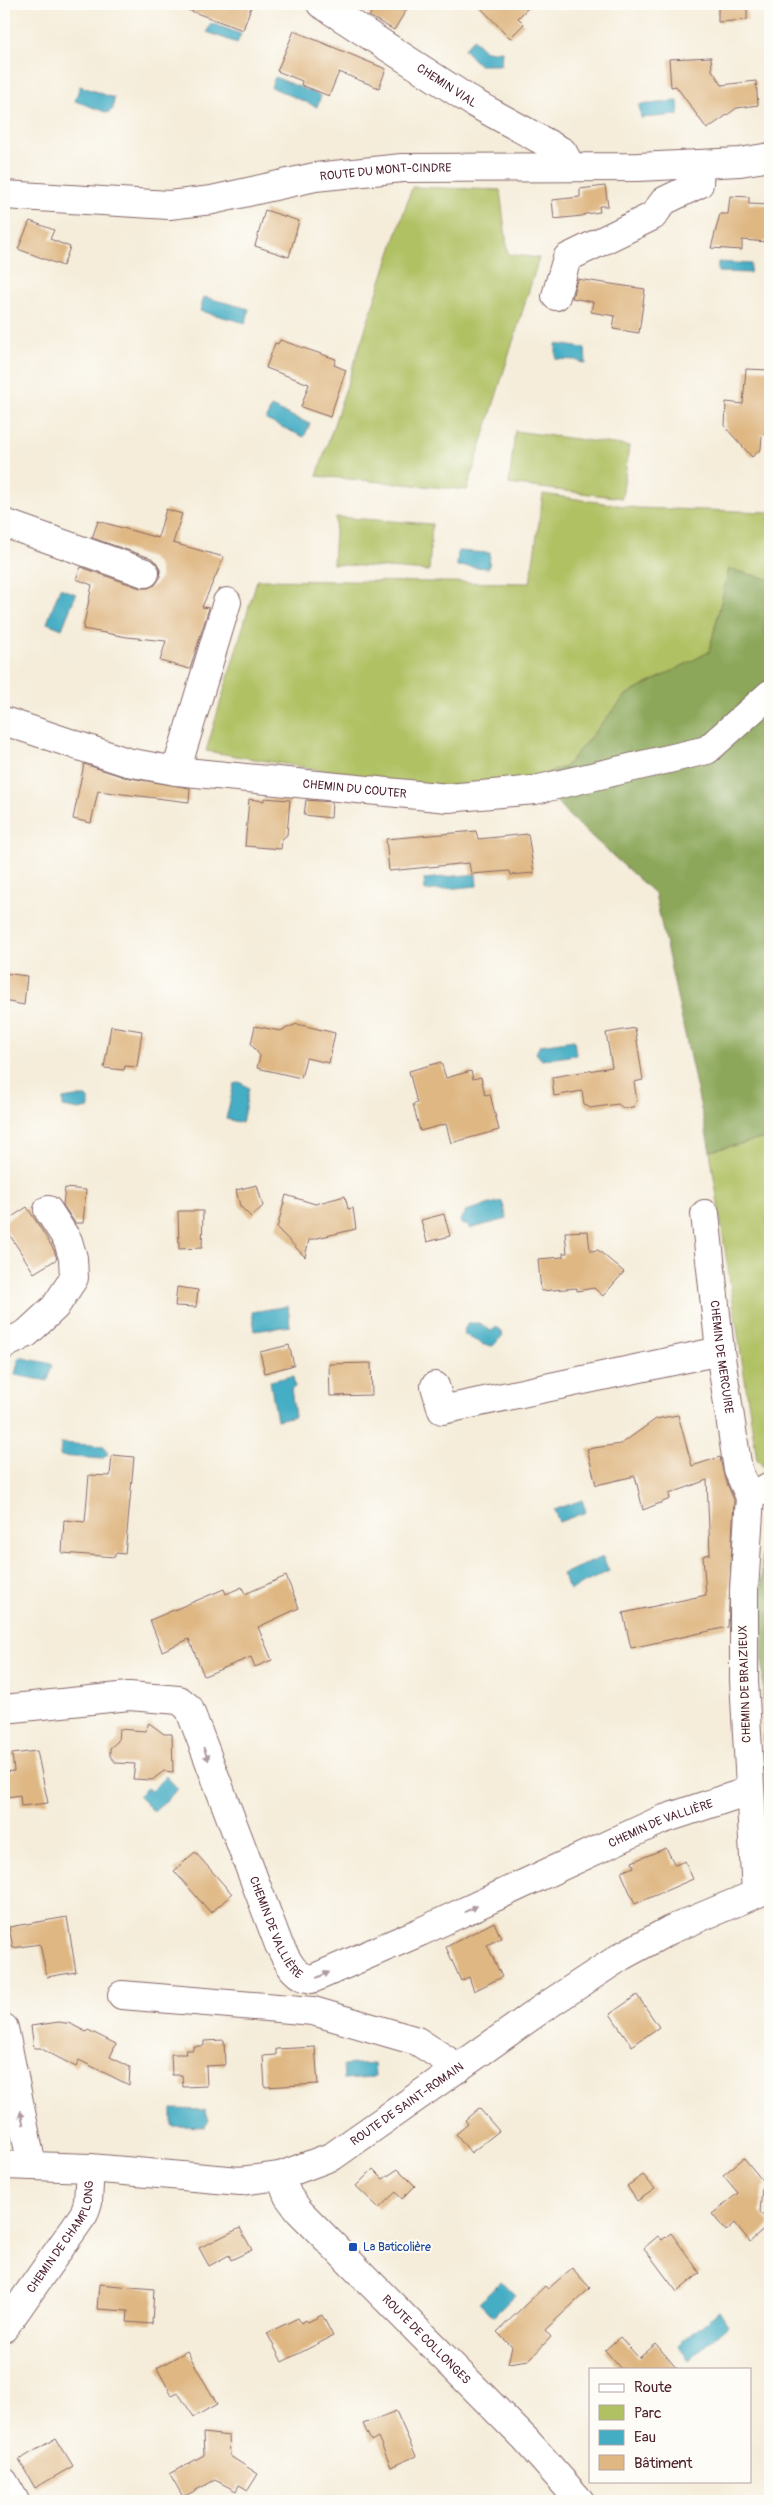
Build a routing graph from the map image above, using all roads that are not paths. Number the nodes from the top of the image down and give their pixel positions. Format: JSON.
{"nodes":[{"id":1,"x":321,"y":4,"type":"edge"},
{"id":2,"x":770,"y":157,"type":"edge"},
{"id":3,"x":700,"y":164,"type":"junction"},
{"id":4,"x":571,"y":167,"type":"junction"},
{"id":5,"x":4,"y":195,"type":"edge"},
{"id":6,"x":556,"y":296,"type":"dead end"},
{"id":7,"x":4,"y":523,"type":"edge"},
{"id":8,"x":145,"y":573,"type":"dead end"},
{"id":9,"x":228,"y":602,"type":"dead end"},
{"id":10,"x":770,"y":694,"type":"edge"},
{"id":11,"x":4,"y":721,"type":"edge"},
{"id":12,"x":176,"y":771,"type":"junction"},
{"id":13,"x":48,"y":1210,"type":"dead end"},
{"id":14,"x":705,"y":1214,"type":"dead end"},
{"id":15,"x":4,"y":1345,"type":"edge"},
{"id":16,"x":720,"y":1351,"type":"junction"},
{"id":17,"x":435,"y":1386,"type":"dead end"},
{"id":18,"x":760,"y":1492,"type":"edge"},
{"id":19,"x":4,"y":1709,"type":"edge"},
{"id":20,"x":749,"y":1791,"type":"junction"},
{"id":21,"x":763,"y":1891,"type":"edge"},
{"id":22,"x":122,"y":1995,"type":"dead end"},
{"id":23,"x":4,"y":2028,"type":"edge"},
{"id":24,"x":460,"y":2068,"type":"junction"},
{"id":25,"x":4,"y":2165,"type":"edge"},
{"id":26,"x":32,"y":2166,"type":"junction"},
{"id":27,"x":90,"y":2168,"type":"junction"},
{"id":28,"x":280,"y":2176,"type":"junction"},
{"id":29,"x":4,"y":2328,"type":"edge"},
{"id":30,"x":4,"y":2482,"type":"edge"},
{"id":31,"x":15,"y":2501,"type":"edge"},
{"id":32,"x":580,"y":2501,"type":"edge"}],
"edges":[{"from":1,"to":4,"type":"street","name":"CHEMIN VIAL"},
{"from":2,"to":3,"type":"street","name":"ROUTE DU MONT-CINDRE"},
{"from":3,"to":4,"type":"street","name":"ROUTE DU MONT-CINDRE"},
{"from":3,"to":6,"type":"street"},
{"from":4,"to":5,"type":"street","name":"ROUTE DU MONT-CINDRE"},
{"from":7,"to":8,"type":"street"},
{"from":9,"to":12,"type":"street"},
{"from":10,"to":12,"type":"street","name":"CHEMIN DU COUTER"},
{"from":11,"to":12,"type":"street","name":"CHEMIN DU COUTER"},
{"from":13,"to":15,"type":"street"},
{"from":14,"to":16,"type":"street","name":"CHEMIN DE MERCUIRE"},
{"from":16,"to":17,"type":"street"},
{"from":16,"to":18,"type":"street","name":"CHEMIN DE MERCUIRE"},
{"from":18,"to":20,"type":"street","name":"CHEMIN DE BRAIZIEUX"},
{"from":19,"to":20,"type":"street","name":"CHEMIN DE VALLIÈRE","one_way":true},
{"from":20,"to":21,"type":"street","name":"CHEMIN DE BRAIZIEUX"},
{"from":21,"to":24,"type":"street","name":"ROUTE DE SAINT-ROMAIN"},
{"from":22,"to":24,"type":"street"},
{"from":26,"to":23,"type":"street","one_way":true},
{"from":24,"to":28,"type":"street","name":"ROUTE DE SAINT-ROMAIN"},
{"from":25,"to":26,"type":"street","name":"ROUTE DE SAINT-ROMAIN"},
{"from":26,"to":27,"type":"street","name":"ROUTE DE SAINT-ROMAIN"},
{"from":27,"to":28,"type":"street","name":"ROUTE DE SAINT-ROMAIN"},
{"from":27,"to":29,"type":"street","name":"CHEMIN DE CHAMPLONG"},
{"from":28,"to":32,"type":"street","name":"ROUTE DE COLLONGES"},
{"from":30,"to":31,"type":"street"}]}
